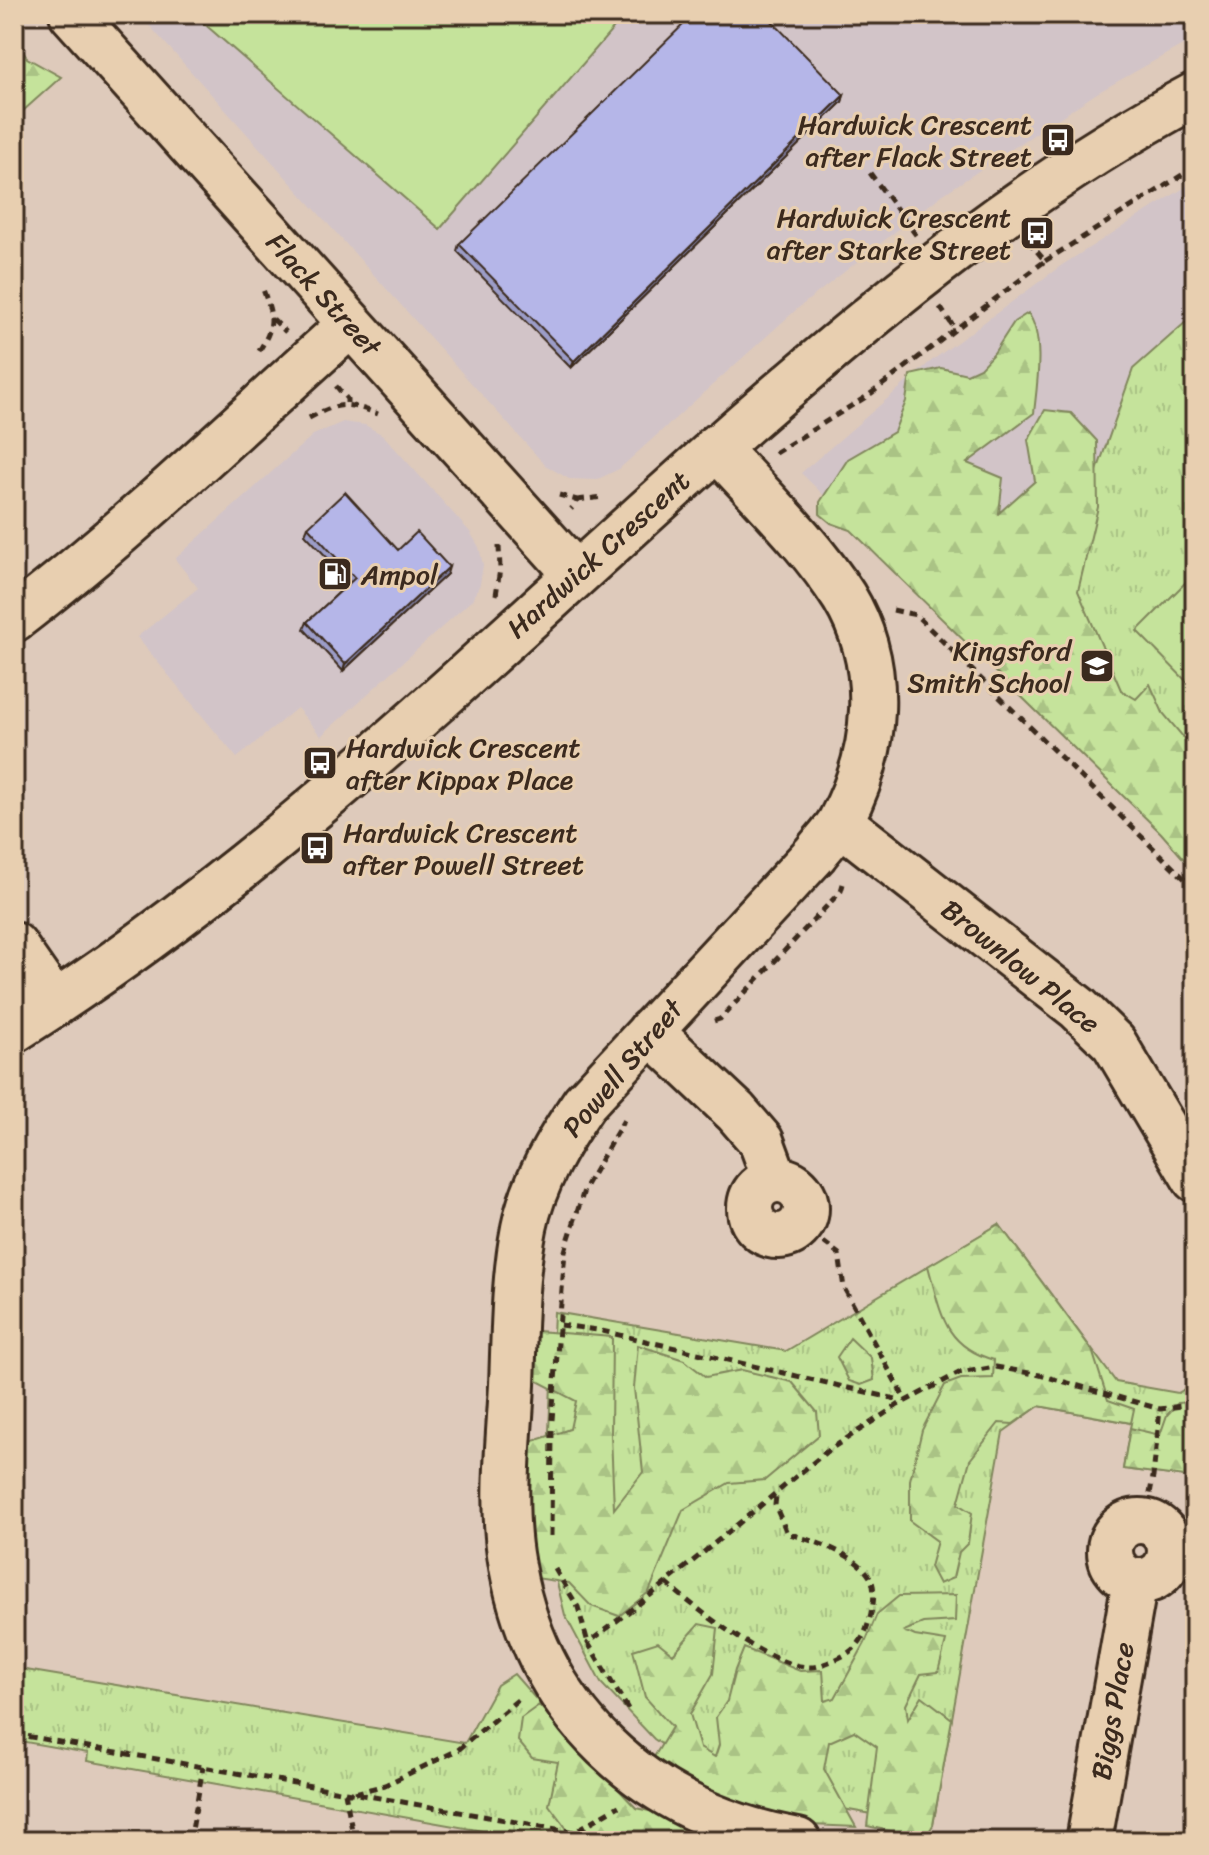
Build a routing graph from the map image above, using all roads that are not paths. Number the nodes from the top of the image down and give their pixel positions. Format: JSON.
{"nodes":[{"id":1,"x":72,"y":14,"type":"edge"},
{"id":2,"x":1195,"y":95,"type":"edge"},
{"id":3,"x":351,"y":324,"type":"junction"},
{"id":4,"x":753,"y":460,"type":"junction"},
{"id":5,"x":576,"y":574,"type":"junction"},
{"id":6,"x":14,"y":619,"type":"edge"},
{"id":7,"x":840,"y":822,"type":"junction"},
{"id":8,"x":14,"y":945,"type":"edge"},
{"id":9,"x":55,"y":1004,"type":"junction"},
{"id":10,"x":14,"y":1030,"type":"edge"},
{"id":11,"x":650,"y":1031,"type":"junction"},
{"id":12,"x":1195,"y":1179,"type":"edge"},
{"id":13,"x":801,"y":1225,"type":"road end"},
{"id":14,"x":1145,"y":1521,"type":"road end"},
{"id":15,"x":754,"y":1837,"type":"edge"},
{"id":16,"x":798,"y":1841,"type":"edge"},
{"id":17,"x":1089,"y":1841,"type":"edge"}],
"edges":[{"from":1,"to":3,"type":"street","name":"Flack Street"},
{"from":2,"to":4,"type":"street","name":"Hardwick Crescent"},
{"from":3,"to":5,"type":"street","name":"Flack Street"},
{"from":3,"to":6,"type":"street"},
{"from":4,"to":5,"type":"street","name":"Hardwick Crescent"},
{"from":4,"to":7,"type":"street","name":"Powell Street"},
{"from":5,"to":9,"type":"street","name":"Hardwick Crescent"},
{"from":7,"to":11,"type":"street","name":"Powell Street"},
{"from":7,"to":12,"type":"street","name":"Brownlow Place"},
{"from":8,"to":9,"type":"street"},
{"from":9,"to":10,"type":"street","name":"Hardwick Crescent"},
{"from":11,"to":13,"type":"street"},
{"from":11,"to":15,"type":"street","name":"Powell Street"},
{"from":14,"to":17,"type":"street","name":"Biggs Place"},
{"from":15,"to":16,"type":"street","name":"Powell Street"}]}
